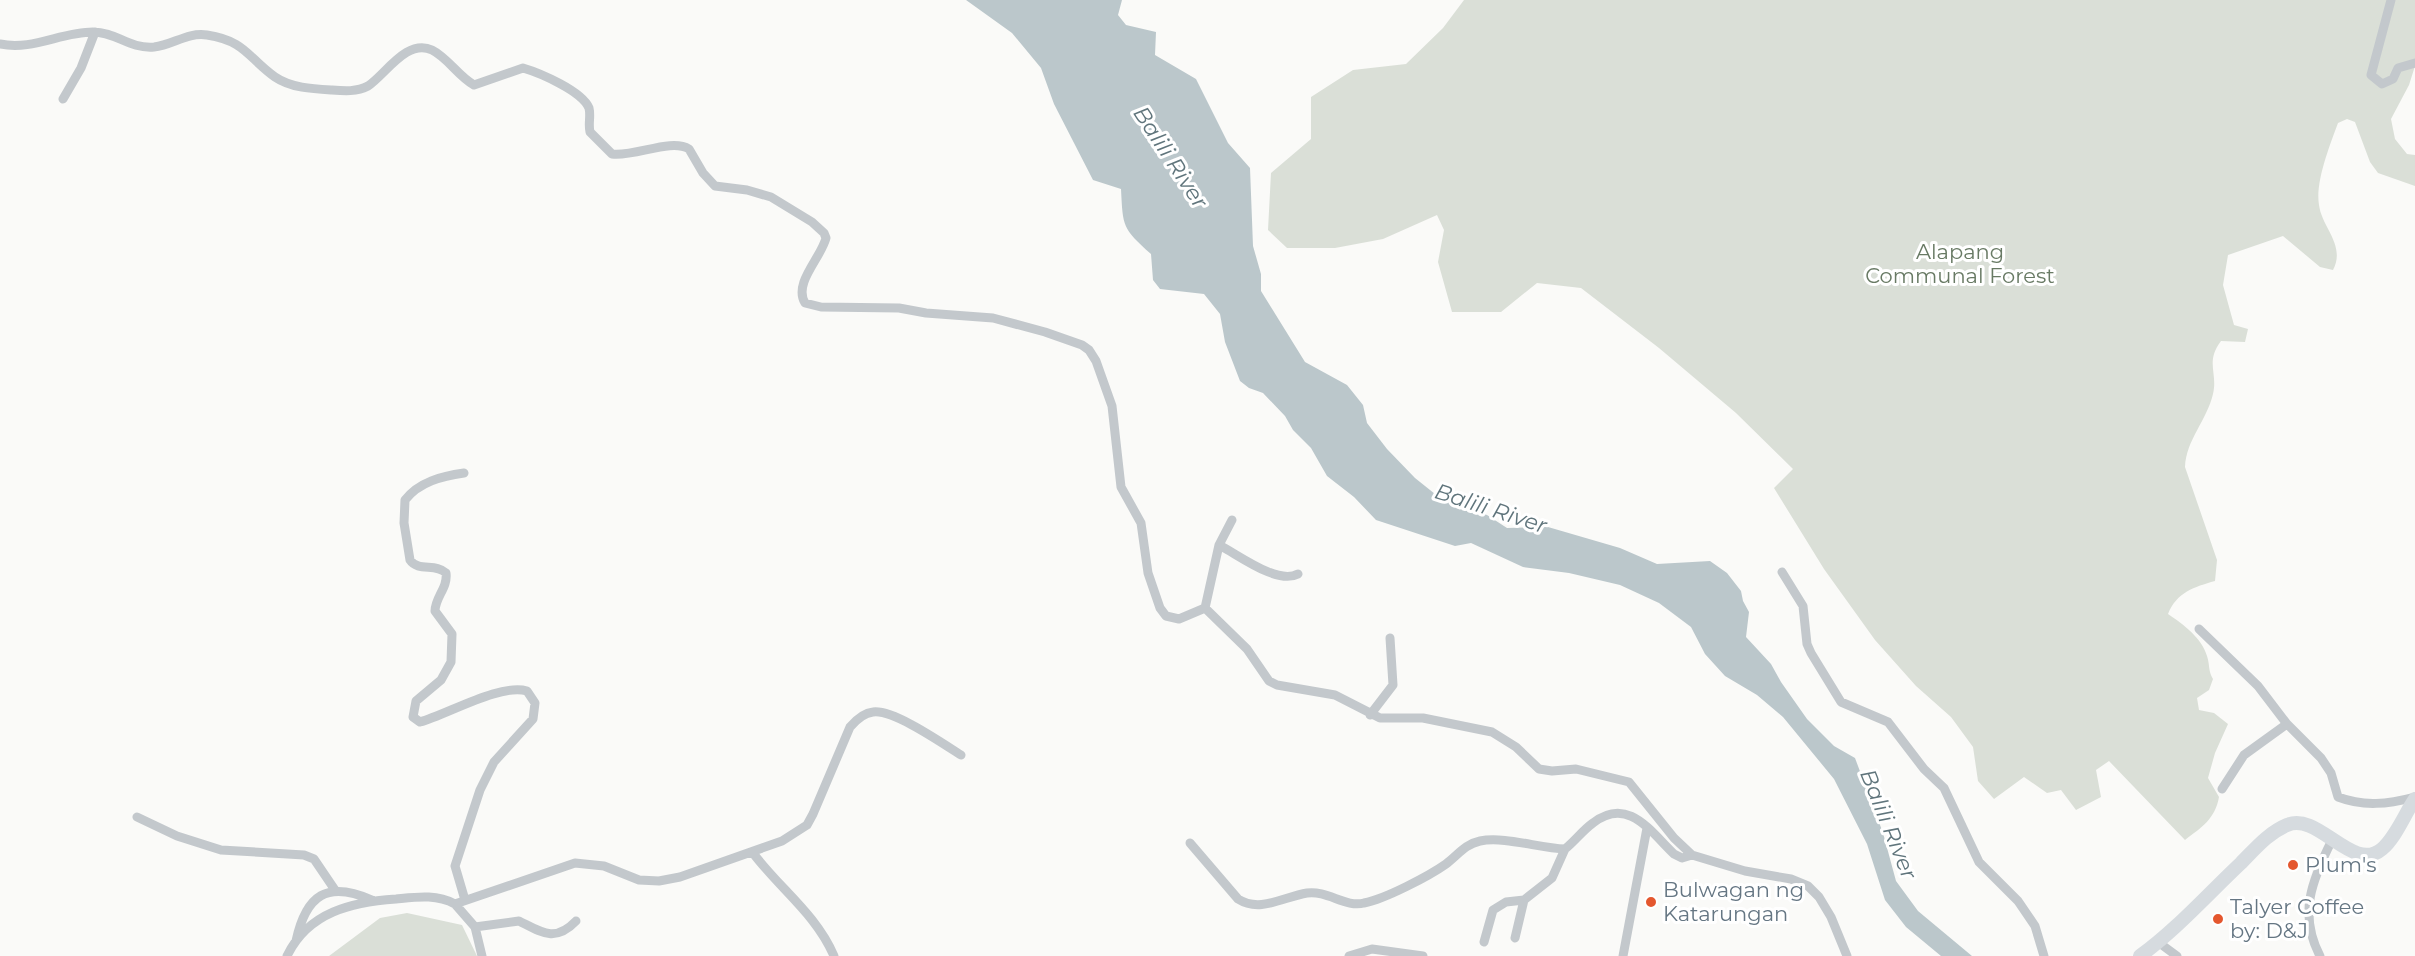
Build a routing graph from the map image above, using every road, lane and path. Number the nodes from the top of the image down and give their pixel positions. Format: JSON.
{"nodes":[{"id":1,"x":2391,"y":0,"type":"edge"},
{"id":2,"x":95,"y":32,"type":"junction"},
{"id":3,"x":0,"y":44,"type":"edge"},
{"id":4,"x":2415,"y":63,"type":"edge"},
{"id":5,"x":63,"y":99,"type":"dead end"},
{"id":6,"x":464,"y":473,"type":"dead end"},
{"id":7,"x":1232,"y":520,"type":"dead end"},
{"id":8,"x":1219,"y":545,"type":"junction"},
{"id":9,"x":1782,"y":572,"type":"dead end"},
{"id":10,"x":1298,"y":574,"type":"dead end"},
{"id":11,"x":1205,"y":608,"type":"junction"},
{"id":12,"x":2199,"y":629,"type":"dead end"},
{"id":13,"x":1390,"y":638,"type":"dead end"},
{"id":14,"x":1370,"y":715,"type":"junction"},
{"id":15,"x":2287,"y":724,"type":"junction"},
{"id":16,"x":961,"y":755,"type":"dead end"},
{"id":17,"x":2222,"y":789,"type":"dead end"},
{"id":18,"x":2415,"y":798,"type":"edge"},
{"id":19,"x":137,"y":817,"type":"dead end"},
{"id":20,"x":1647,"y":828,"type":"junction"},
{"id":21,"x":2332,"y":840,"type":"junction"},
{"id":22,"x":1190,"y":843,"type":"dead end"},
{"id":23,"x":1565,"y":849,"type":"junction"},
{"id":24,"x":753,"y":853,"type":"junction"},
{"id":25,"x":1692,"y":855,"type":"junction"},
{"id":26,"x":335,"y":890,"type":"junction"},
{"id":27,"x":372,"y":900,"type":"junction"},
{"id":28,"x":465,"y":900,"type":"junction"},
{"id":29,"x":1524,"y":900,"type":"junction"},
{"id":30,"x":455,"y":904,"type":"junction"},
{"id":31,"x":576,"y":921,"type":"dead end"},
{"id":32,"x":475,"y":927,"type":"junction"},
{"id":33,"x":1515,"y":938,"type":"dead end"},
{"id":34,"x":296,"y":940,"type":"junction"},
{"id":35,"x":1484,"y":942,"type":"dead end"},
{"id":36,"x":2158,"y":942,"type":"junction"},
{"id":37,"x":287,"y":956,"type":"edge"},
{"id":38,"x":482,"y":956,"type":"edge"},
{"id":39,"x":834,"y":956,"type":"edge"},
{"id":40,"x":1348,"y":956,"type":"edge"},
{"id":41,"x":1423,"y":956,"type":"edge"},
{"id":42,"x":1623,"y":956,"type":"edge"},
{"id":43,"x":1847,"y":956,"type":"edge"},
{"id":44,"x":2044,"y":956,"type":"edge"},
{"id":45,"x":2140,"y":956,"type":"edge"},
{"id":46,"x":2177,"y":956,"type":"edge"},
{"id":47,"x":2320,"y":956,"type":"edge"}],
"edges":[{"from":1,"to":4,"type":"street"},
{"from":2,"to":3,"type":"street"},
{"from":2,"to":5,"type":"street"},
{"from":2,"to":11,"type":"street"},
{"from":6,"to":28,"type":"street"},
{"from":7,"to":8,"type":"street"},
{"from":8,"to":10,"type":"street"},
{"from":8,"to":11,"type":"street"},
{"from":9,"to":44,"type":"street"},
{"from":11,"to":14,"type":"street"},
{"from":12,"to":15,"type":"street"},
{"from":13,"to":14,"type":"street"},
{"from":14,"to":25,"type":"street"},
{"from":15,"to":17,"type":"street"},
{"from":15,"to":18,"type":"street"},
{"from":16,"to":24,"type":"street"},
{"from":18,"to":21,"type":"highway"},
{"from":19,"to":26,"type":"street"},
{"from":20,"to":23,"type":"street"},
{"from":20,"to":25,"type":"street"},
{"from":20,"to":42,"type":"street"},
{"from":21,"to":36,"type":"highway"},
{"from":21,"to":47,"type":"street"},
{"from":22,"to":23,"type":"street"},
{"from":23,"to":29,"type":"street"},
{"from":24,"to":28,"type":"street"},
{"from":24,"to":39,"type":"street"},
{"from":25,"to":43,"type":"street"},
{"from":26,"to":27,"type":"street"},
{"from":26,"to":34,"type":"street"},
{"from":27,"to":30,"type":"street"},
{"from":27,"to":34,"type":"street"},
{"from":28,"to":30,"type":"street"},
{"from":29,"to":33,"type":"street"},
{"from":29,"to":35,"type":"street"},
{"from":30,"to":32,"type":"street"},
{"from":31,"to":32,"type":"street"},
{"from":32,"to":38,"type":"street"},
{"from":34,"to":37,"type":"street"},
{"from":36,"to":45,"type":"highway"},
{"from":36,"to":46,"type":"street"},
{"from":40,"to":41,"type":"street"}]}
